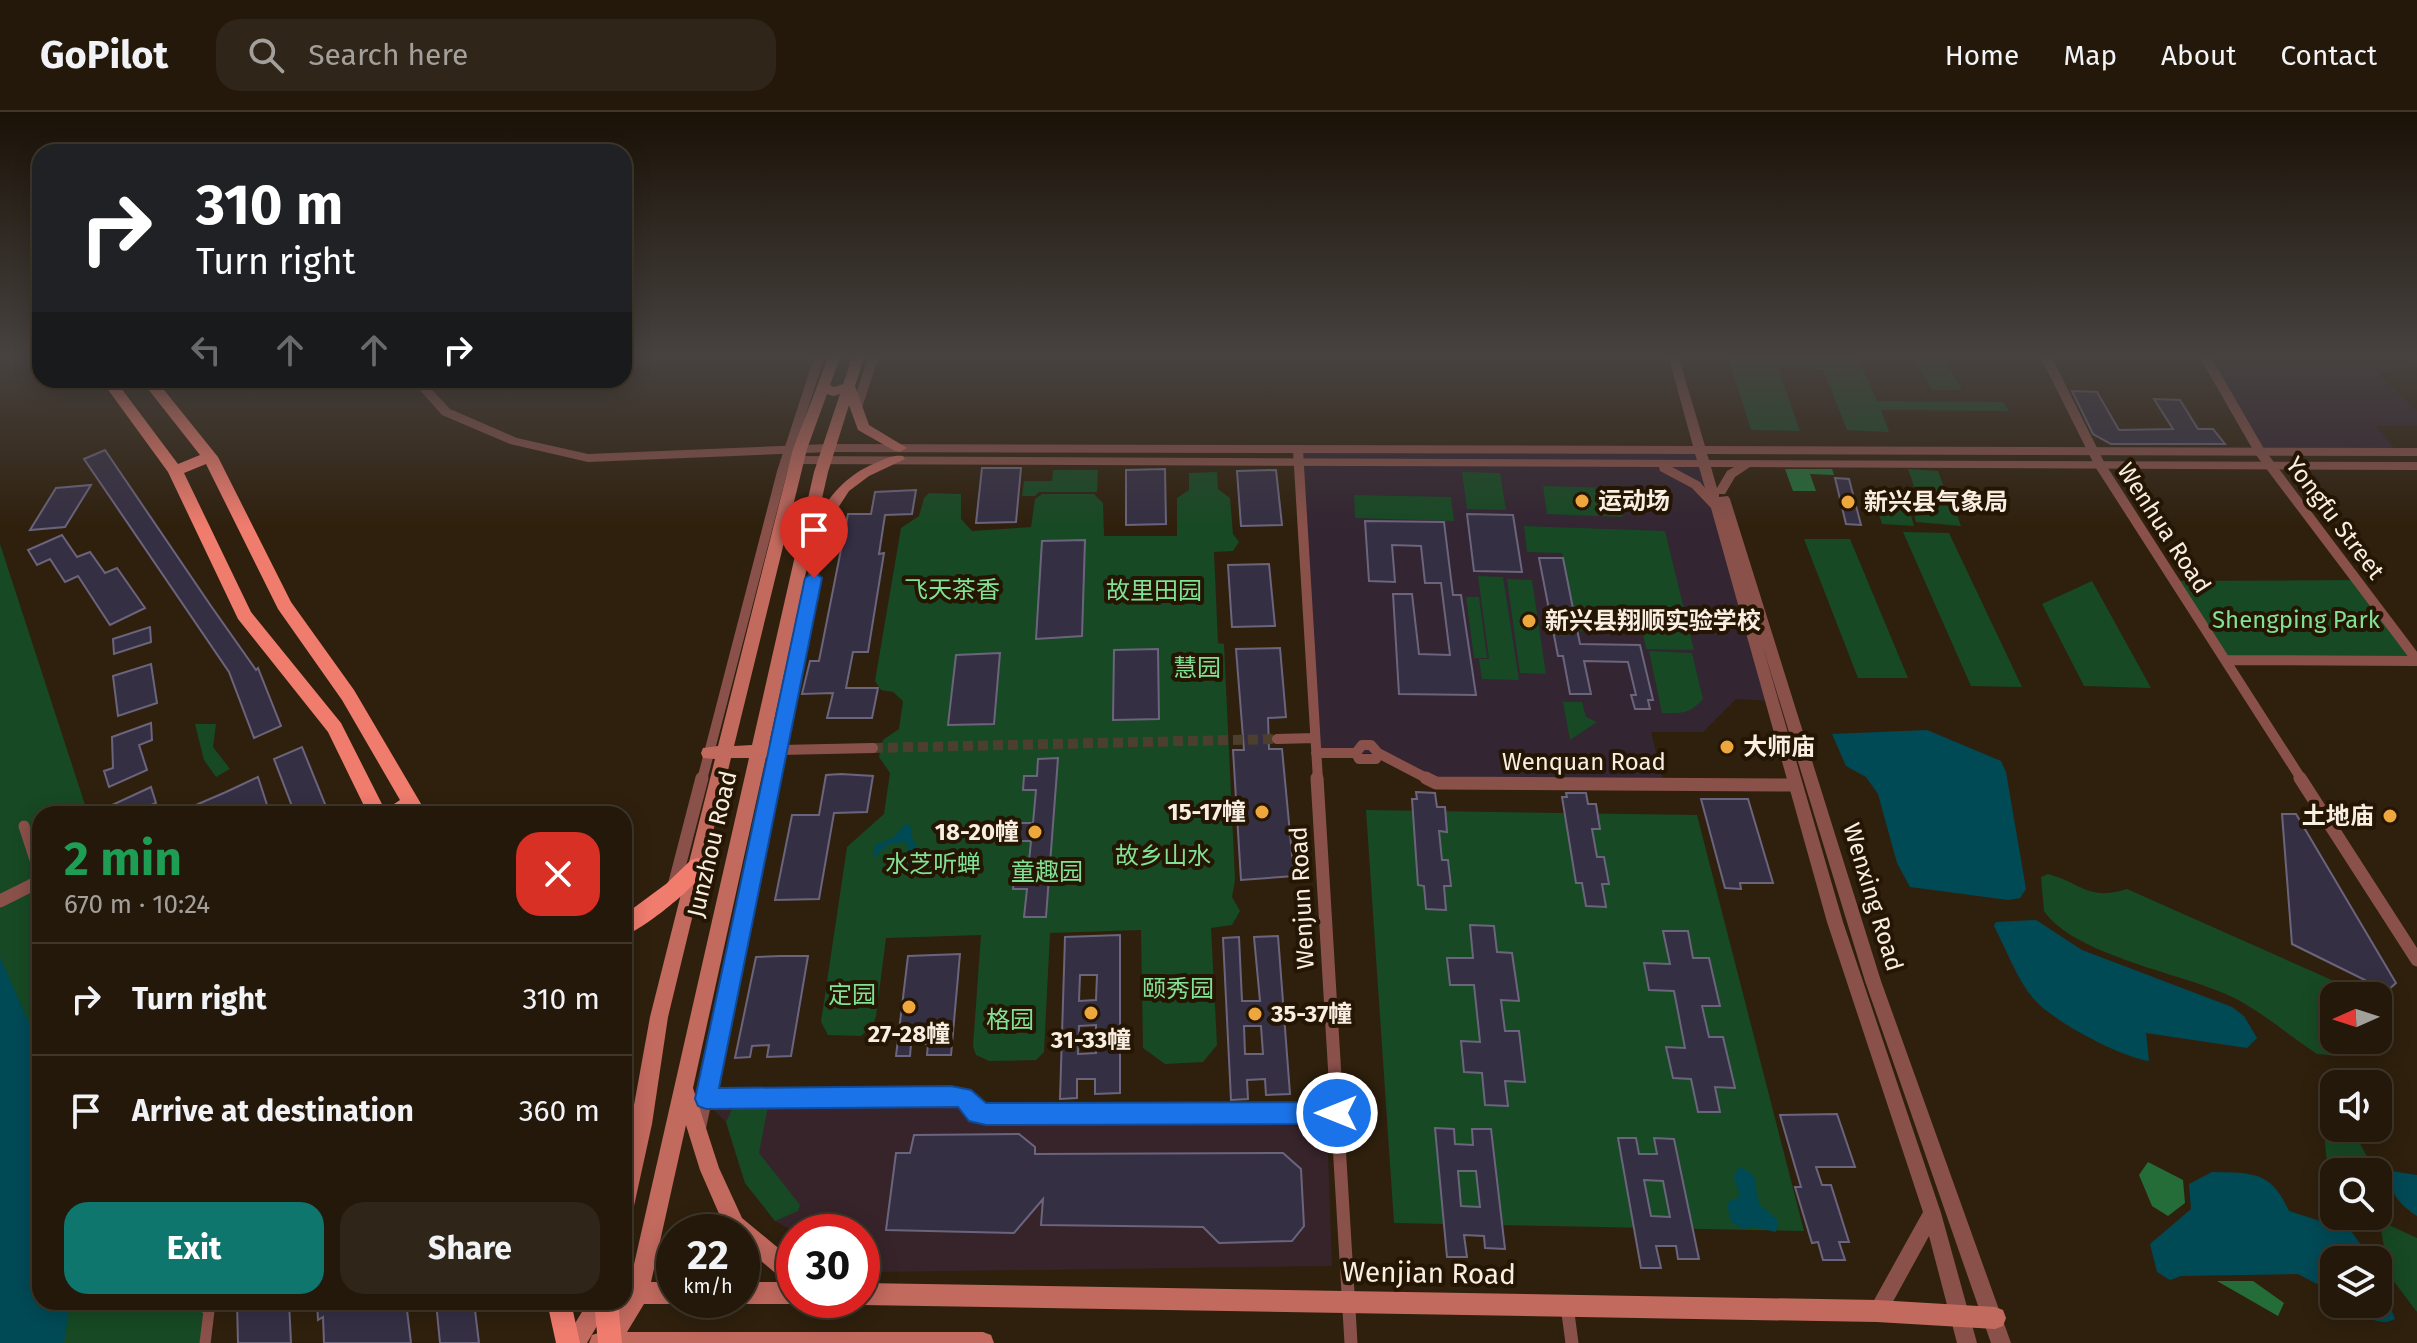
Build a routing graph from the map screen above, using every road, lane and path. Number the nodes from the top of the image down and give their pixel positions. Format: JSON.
{"nodes":[{"id":1,"x":129,"y":412,"type":"edge"},
{"id":2,"x":174,"y":412,"type":"edge"},
{"id":3,"x":447,"y":412,"type":"edge"},
{"id":4,"x":804,"y":412,"type":"edge"},
{"id":5,"x":812,"y":412,"type":"edge"},
{"id":6,"x":840,"y":412,"type":"edge"},
{"id":7,"x":859,"y":412,"type":"edge"},
{"id":8,"x":1690,"y":412,"type":"edge"},
{"id":9,"x":2074,"y":412,"type":"edge"},
{"id":10,"x":2237,"y":412,"type":"edge"},
{"id":11,"x":1692,"y":420,"type":"junction"},
{"id":12,"x":2094,"y":452,"type":"junction"},
{"id":13,"x":2260,"y":452,"type":"junction"},
{"id":14,"x":2417,"y":452,"type":"edge"},
{"id":15,"x":793,"y":454,"type":"junction"},
{"id":16,"x":827,"y":454,"type":"junction"},
{"id":17,"x":899,"y":454,"type":"junction"},
{"id":18,"x":210,"y":457,"type":"junction"},
{"id":19,"x":1299,"y":457,"type":"junction"},
{"id":20,"x":1652,"y":457,"type":"junction"},
{"id":21,"x":1702,"y":458,"type":"junction"},
{"id":22,"x":1754,"y":458,"type":"junction"},
{"id":23,"x":2100,"y":465,"type":"junction"},
{"id":24,"x":2270,"y":465,"type":"junction"},
{"id":25,"x":2417,"y":466,"type":"edge"},
{"id":26,"x":175,"y":471,"type":"junction"},
{"id":27,"x":1721,"y":491,"type":"junction"},
{"id":28,"x":1718,"y":511,"type":"junction"},
{"id":29,"x":825,"y":516,"type":"junction"},
{"id":30,"x":803,"y":550,"type":"junction"},
{"id":31,"x":2225,"y":660,"type":"junction"},
{"id":32,"x":2417,"y":660,"type":"edge"},
{"id":33,"x":1776,"y":690,"type":"junction"},
{"id":34,"x":1315,"y":738,"type":"junction"},
{"id":35,"x":1277,"y":739,"type":"tunnel mouth"},
{"id":36,"x":873,"y":748,"type":"tunnel mouth"},
{"id":37,"x":780,"y":750,"type":"junction"},
{"id":38,"x":759,"y":751,"type":"junction"},
{"id":39,"x":717,"y":752,"type":"junction"},
{"id":40,"x":1316,"y":753,"type":"junction"},
{"id":41,"x":1796,"y":785,"type":"junction"},
{"id":42,"x":373,"y":806,"type":"edge"},
{"id":43,"x":414,"y":806,"type":"edge"},
{"id":44,"x":24,"y":826,"type":"dead end"},
{"id":45,"x":32,"y":852,"type":"edge"},
{"id":46,"x":698,"y":866,"type":"junction"},
{"id":47,"x":32,"y":883,"type":"edge"},
{"id":48,"x":673,"y":890,"type":"junction"},
{"id":49,"x":0,"y":901,"type":"edge"},
{"id":50,"x":632,"y":921,"type":"edge"},
{"id":51,"x":2417,"y":960,"type":"edge"},
{"id":52,"x":684,"y":1088,"type":"junction"},
{"id":53,"x":706,"y":1099,"type":"junction"},
{"id":54,"x":1337,"y":1113,"type":"junction"},
{"id":55,"x":699,"y":1130,"type":"junction"},
{"id":56,"x":632,"y":1170,"type":"edge"},
{"id":57,"x":1932,"y":1213,"type":"junction"},
{"id":58,"x":776,"y":1260,"type":"edge"},
{"id":59,"x":632,"y":1290,"type":"edge"},
{"id":60,"x":656,"y":1293,"type":"edge"},
{"id":61,"x":632,"y":1294,"type":"edge"},
{"id":62,"x":880,"y":1294,"type":"edge"},
{"id":63,"x":1348,"y":1302,"type":"junction"},
{"id":64,"x":1567,"y":1306,"type":"junction"},
{"id":65,"x":208,"y":1310,"type":"edge"},
{"id":66,"x":564,"y":1310,"type":"edge"},
{"id":67,"x":595,"y":1310,"type":"edge"},
{"id":68,"x":606,"y":1310,"type":"edge"},
{"id":69,"x":623,"y":1310,"type":"edge"},
{"id":70,"x":1877,"y":1311,"type":"junction"},
{"id":71,"x":1960,"y":1316,"type":"junction"},
{"id":72,"x":1995,"y":1318,"type":"junction"},
{"id":73,"x":607,"y":1342,"type":"edge"},
{"id":74,"x":787,"y":1342,"type":"edge"},
{"id":75,"x":205,"y":1343,"type":"edge"},
{"id":76,"x":568,"y":1343,"type":"edge"},
{"id":77,"x":574,"y":1343,"type":"edge"},
{"id":78,"x":983,"y":1343,"type":"edge"},
{"id":79,"x":1351,"y":1343,"type":"edge"},
{"id":80,"x":1572,"y":1343,"type":"edge"},
{"id":81,"x":1967,"y":1343,"type":"edge"},
{"id":82,"x":2001,"y":1343,"type":"edge"}],
"edges":[{"from":1,"to":26,"type":"main road"},
{"from":2,"to":18,"type":"main road"},
{"from":3,"to":15,"type":"street"},
{"from":4,"to":15,"type":"street"},
{"from":5,"to":15,"type":"main road","name":"Junzhou Road"},
{"from":6,"to":16,"type":"main road","name":"Junzhou Road"},
{"from":7,"to":17,"type":"main road"},
{"from":8,"to":11,"type":"street","name":"Wenxing Road"},
{"from":9,"to":12,"type":"street","name":"Wenhua Road"},
{"from":10,"to":13,"type":"street","name":"Yongfu Street"},
{"from":11,"to":20,"type":"street"},
{"from":11,"to":21,"type":"street","name":"Wenxing Road"},
{"from":11,"to":22,"type":"street"},
{"from":12,"to":13,"type":"street"},
{"from":12,"to":22,"type":"street"},
{"from":12,"to":23,"type":"street","name":"Wenhua Road"},
{"from":13,"to":14,"type":"street"},
{"from":13,"to":24,"type":"street","name":"Yongfu Street"},
{"from":15,"to":16,"type":"street"},
{"from":15,"to":39,"type":"main road","name":"Junzhou Road"},
{"from":16,"to":17,"type":"street"},
{"from":16,"to":30,"type":"main road","name":"Junzhou Road"},
{"from":17,"to":19,"type":"street"},
{"from":17,"to":29,"type":"main road"},
{"from":18,"to":26,"type":"main road"},
{"from":18,"to":43,"type":"main road"},
{"from":19,"to":20,"type":"street"},
{"from":19,"to":34,"type":"street","name":"Wenjun Road"},
{"from":20,"to":21,"type":"street"},
{"from":20,"to":28,"type":"street"},
{"from":21,"to":22,"type":"street"},
{"from":21,"to":27,"type":"street","name":"Wenxing Road"},
{"from":21,"to":28,"type":"street","name":"Wenxing Road"},
{"from":22,"to":23,"type":"street"},
{"from":22,"to":27,"type":"street"},
{"from":23,"to":24,"type":"street"},
{"from":23,"to":31,"type":"street","name":"Wenhua Road"},
{"from":24,"to":25,"type":"street"},
{"from":24,"to":32,"type":"street","name":"Yongfu Street"},
{"from":26,"to":42,"type":"main road"},
{"from":27,"to":33,"type":"street","name":"Wenxing Road"},
{"from":28,"to":33,"type":"street","name":"Wenxing Road"},
{"from":29,"to":30,"type":"main road"},
{"from":29,"to":37,"type":"street"},
{"from":30,"to":38,"type":"main road","name":"Junzhou Road"},
{"from":31,"to":32,"type":"street"},
{"from":31,"to":51,"type":"street","name":"Wenhua Road"},
{"from":33,"to":41,"type":"street","name":"Wenxing Road"},
{"from":33,"to":72,"type":"street","name":"Wenxing Road"},
{"from":34,"to":35,"type":"street"},
{"from":34,"to":40,"type":"street","name":"Wenjun Road"},
{"from":36,"to":37,"type":"street"},
{"from":37,"to":38,"type":"main road"},
{"from":37,"to":53,"type":"street"},
{"from":38,"to":39,"type":"main road"},
{"from":38,"to":52,"type":"main road","name":"Junzhou Road"},
{"from":39,"to":46,"type":"main road","name":"Junzhou Road"},
{"from":39,"to":48,"type":"street"},
{"from":40,"to":41,"type":"street","name":"Wenquan Road"},
{"from":40,"to":54,"type":"street","name":"Wenjun Road"},
{"from":41,"to":57,"type":"street","name":"Wenxing Road"},
{"from":44,"to":45,"type":"street"},
{"from":46,"to":48,"type":"main road"},
{"from":46,"to":56,"type":"main road","name":"Junzhou Road"},
{"from":47,"to":49,"type":"street"},
{"from":48,"to":50,"type":"main road"},
{"from":52,"to":55,"type":"main road"},
{"from":52,"to":59,"type":"main road","name":"Junzhou Road"},
{"from":53,"to":54,"type":"street"},
{"from":53,"to":55,"type":"street"},
{"from":54,"to":63,"type":"street","name":"Wenjun Road"},
{"from":55,"to":58,"type":"main road"},
{"from":57,"to":70,"type":"street"},
{"from":57,"to":71,"type":"street","name":"Wenxing Road"},
{"from":60,"to":61,"type":"main road"},
{"from":62,"to":63,"type":"main road","name":"Wenjian Road"},
{"from":63,"to":64,"type":"main road","name":"Wenjian Road"},
{"from":63,"to":79,"type":"street","name":"Wenjun Road"},
{"from":64,"to":70,"type":"main road","name":"Wenjian Road"},
{"from":64,"to":80,"type":"street"},
{"from":65,"to":75,"type":"street"},
{"from":66,"to":76,"type":"main road"},
{"from":67,"to":77,"type":"main road"},
{"from":68,"to":73,"type":"main road"},
{"from":69,"to":73,"type":"main road","name":"Junzhou Road"},
{"from":70,"to":71,"type":"main road","name":"Wenjian Road"},
{"from":71,"to":72,"type":"main road","name":"Wenjian Road"},
{"from":71,"to":81,"type":"street","name":"Wenxing Road"},
{"from":72,"to":82,"type":"street","name":"Wenxing Road"},
{"from":73,"to":74,"type":"main road"},
{"from":74,"to":78,"type":"main road"}]}
